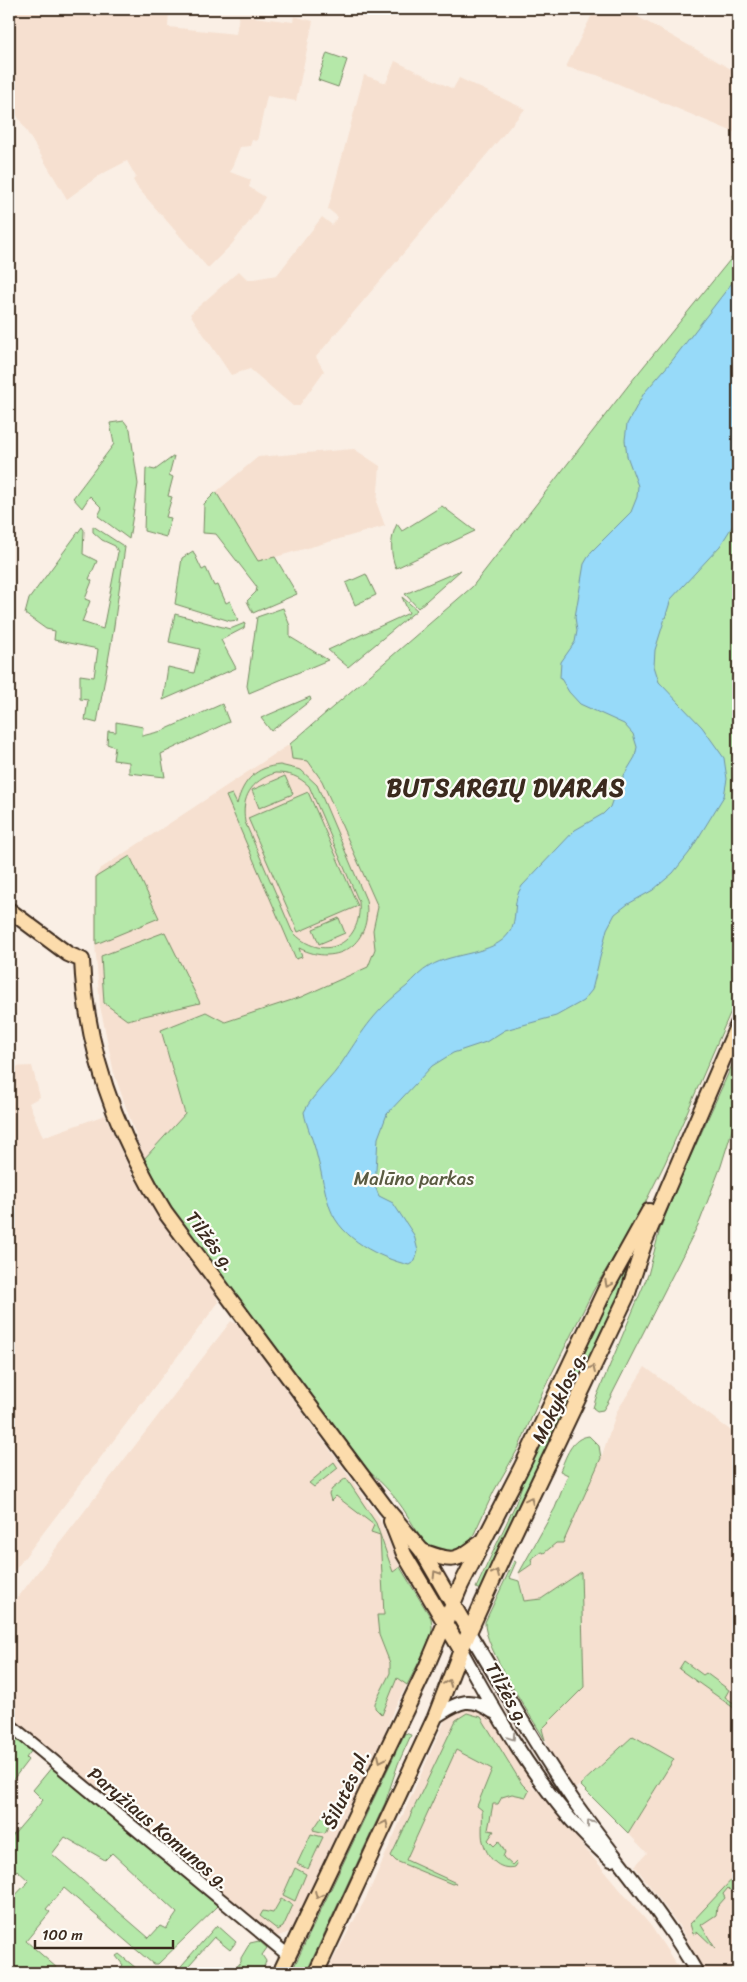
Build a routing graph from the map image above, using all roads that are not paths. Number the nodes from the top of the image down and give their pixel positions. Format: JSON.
{"nodes":[{"id":1,"x":9,"y":910,"type":"edge"},
{"id":2,"x":738,"y":1024,"type":"edge"},
{"id":3,"x":680,"y":1156,"type":"junction"},
{"id":4,"x":386,"y":1508,"type":"junction"},
{"id":5,"x":485,"y":1539,"type":"junction"},
{"id":6,"x":422,"y":1551,"type":"junction"},
{"id":7,"x":454,"y":1602,"type":"junction"},
{"id":8,"x":445,"y":1621,"type":"junction"},
{"id":9,"x":469,"y":1632,"type":"junction"},
{"id":10,"x":461,"y":1650,"type":"junction"},
{"id":11,"x":495,"y":1713,"type":"junction"},
{"id":12,"x":435,"y":1717,"type":"junction"},
{"id":13,"x":9,"y":1724,"type":"edge"},
{"id":14,"x":629,"y":1876,"type":"junction"},
{"id":15,"x":289,"y":1956,"type":"junction"},
{"id":16,"x":280,"y":1973,"type":"edge"},
{"id":17,"x":316,"y":1973,"type":"edge"},
{"id":18,"x":696,"y":1973,"type":"edge"}],
"edges":[{"from":1,"to":4,"type":"main road","name":"Tilžės g."},
{"from":2,"to":3,"type":"main road","name":"Mokyklos g."},
{"from":3,"to":5,"type":"main road","name":"Mokyklos g.","one_way":true},
{"from":9,"to":3,"type":"main road","name":"Mokyklos g.","one_way":true},
{"from":4,"to":6,"type":"main road","name":"Tilžės g."},
{"from":4,"to":8,"type":"main road","name":"Tilžės g."},
{"from":5,"to":6,"type":"main road"},
{"from":5,"to":7,"type":"main road","name":"Mokyklos g."},
{"from":7,"to":6,"type":"main road","name":"Tilžės g.","one_way":true},
{"from":7,"to":8,"type":"main road","name":"Mokyklos g."},
{"from":7,"to":9,"type":"main road","name":"Tilžės g."},
{"from":8,"to":10,"type":"main road","name":"Tilžės g."},
{"from":8,"to":15,"type":"main road","name":"Šilutės pl.","one_way":true},
{"from":9,"to":10,"type":"main road","name":"Mokyklos g."},
{"from":14,"to":9,"type":"main road","name":"Tilžės g.","one_way":true},
{"from":10,"to":11,"type":"main road","name":"Tilžės g."},
{"from":12,"to":10,"type":"main road","one_way":true},
{"from":11,"to":12,"type":"main road"},
{"from":11,"to":14,"type":"main road","name":"Tilžės g.","one_way":true},
{"from":17,"to":12,"type":"main road","one_way":true},
{"from":13,"to":15,"type":"street","name":"Paryžiaus Komunos g."},
{"from":14,"to":18,"type":"main road","name":"Tilžės g."},
{"from":15,"to":16,"type":"main road","name":"Šilutės pl."}]}
